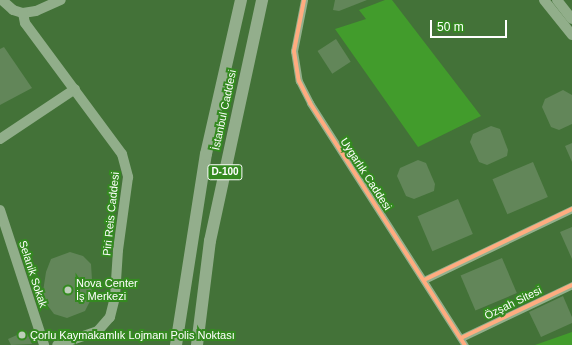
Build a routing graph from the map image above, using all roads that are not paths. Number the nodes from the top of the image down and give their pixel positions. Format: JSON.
{"nodes":[{"id":1,"x":2,"y":0,"type":"edge"},
{"id":2,"x":61,"y":0,"type":"edge"},
{"id":3,"x":241,"y":0,"type":"edge"},
{"id":4,"x":262,"y":0,"type":"edge"},
{"id":5,"x":304,"y":0,"type":"edge"},
{"id":6,"x":544,"y":0,"type":"edge"},
{"id":7,"x":558,"y":0,"type":"edge"},
{"id":8,"x":23,"y":13,"type":"junction"},
{"id":9,"x":571,"y":15,"type":"edge"},
{"id":10,"x":572,"y":35,"type":"edge"},
{"id":11,"x":75,"y":90,"type":"junction"},
{"id":12,"x":0,"y":139,"type":"edge"},
{"id":13,"x":572,"y":209,"type":"edge"},
{"id":14,"x":0,"y":210,"type":"edge"},
{"id":15,"x":424,"y":280,"type":"junction"},
{"id":16,"x":572,"y":285,"type":"edge"},
{"id":17,"x":461,"y":338,"type":"junction"},
{"id":18,"x":44,"y":345,"type":"edge"},
{"id":19,"x":57,"y":345,"type":"edge"},
{"id":20,"x":176,"y":345,"type":"edge"},
{"id":21,"x":197,"y":345,"type":"edge"},
{"id":22,"x":465,"y":345,"type":"edge"}],
"edges":[{"from":1,"to":8,"type":"main road"},
{"from":2,"to":8,"type":"main road"},
{"from":3,"to":20,"type":"highway","name":"İstanbul Caddesi"},
{"from":4,"to":21,"type":"highway","name":"İstanbul Caddesi","number":"D-100"},
{"from":5,"to":15,"type":"street","name":"Uygarlık Caddesi"},
{"from":6,"to":10,"type":"main road"},
{"from":7,"to":9,"type":"main road"},
{"from":8,"to":11,"type":"main road","name":"Piri Reis Caddesi"},
{"from":11,"to":12,"type":"main road"},
{"from":11,"to":19,"type":"main road","name":"Piri Reis Caddesi"},
{"from":13,"to":15,"type":"street"},
{"from":14,"to":18,"type":"main road","name":"Selanik Sokak"},
{"from":15,"to":17,"type":"street","name":"Uygarlık Caddesi"},
{"from":16,"to":17,"type":"street","name":"Özşah Sitesi"},
{"from":17,"to":22,"type":"street","name":"Uygarlık Caddesi"}]}
